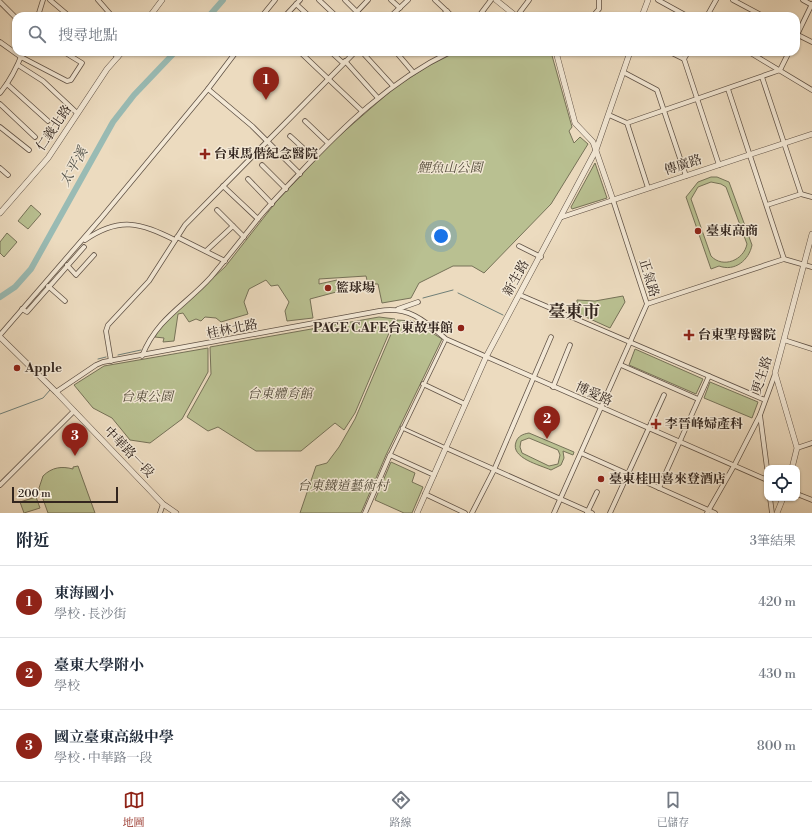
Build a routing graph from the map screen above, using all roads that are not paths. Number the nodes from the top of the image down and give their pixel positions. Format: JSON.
{"nodes":[{"id":1,"x":43,"y":0,"type":"edge"},
{"id":2,"x":50,"y":0,"type":"edge"},
{"id":3,"x":98,"y":0,"type":"edge"},
{"id":4,"x":162,"y":0,"type":"edge"},
{"id":5,"x":275,"y":0,"type":"edge"},
{"id":6,"x":300,"y":0,"type":"edge"},
{"id":7,"x":319,"y":0,"type":"edge"},
{"id":8,"x":345,"y":0,"type":"edge"},
{"id":9,"x":368,"y":0,"type":"edge"},
{"id":10,"x":392,"y":0,"type":"edge"},
{"id":11,"x":408,"y":0,"type":"edge"},
{"id":12,"x":435,"y":0,"type":"edge"},
{"id":13,"x":491,"y":0,"type":"edge"},
{"id":14,"x":496,"y":0,"type":"edge"},
{"id":15,"x":529,"y":0,"type":"edge"},
{"id":16,"x":600,"y":0,"type":"edge"},
{"id":17,"x":648,"y":0,"type":"edge"},
{"id":18,"x":658,"y":0,"type":"edge"},
{"id":19,"x":716,"y":0,"type":"edge"},
{"id":20,"x":733,"y":0,"type":"edge"},
{"id":21,"x":803,"y":0,"type":"edge"},
{"id":22,"x":0,"y":2,"type":"edge"},
{"id":23,"x":296,"y":4,"type":"junction"},
{"id":24,"x":812,"y":4,"type":"edge"},
{"id":25,"x":400,"y":8,"type":"junction"},
{"id":26,"x":447,"y":11,"type":"edge"},
{"id":27,"x":39,"y":12,"type":"edge"},
{"id":28,"x":64,"y":12,"type":"edge"},
{"id":29,"x":108,"y":12,"type":"edge"},
{"id":30,"x":153,"y":12,"type":"edge"},
{"id":31,"x":265,"y":12,"type":"edge"},
{"id":32,"x":289,"y":12,"type":"edge"},
{"id":33,"x":305,"y":12,"type":"edge"},
{"id":34,"x":332,"y":12,"type":"edge"},
{"id":35,"x":357,"y":12,"type":"joint"},
{"id":36,"x":396,"y":12,"type":"edge"},
{"id":37,"x":482,"y":12,"type":"edge"},
{"id":38,"x":512,"y":12,"type":"edge"},
{"id":39,"x":520,"y":12,"type":"edge"},
{"id":40,"x":596,"y":12,"type":"edge"},
{"id":41,"x":644,"y":12,"type":"edge"},
{"id":42,"x":680,"y":12,"type":"edge"},
{"id":43,"x":709,"y":12,"type":"edge"},
{"id":44,"x":756,"y":12,"type":"edge"},
{"id":45,"x":12,"y":14,"type":"edge"},
{"id":46,"x":800,"y":27,"type":"edge"},
{"id":47,"x":800,"y":37,"type":"edge"},
{"id":48,"x":0,"y":42,"type":"edge"},
{"id":49,"x":812,"y":42,"type":"edge"},
{"id":50,"x":12,"y":51,"type":"edge"},
{"id":51,"x":71,"y":56,"type":"edge"},
{"id":52,"x":233,"y":56,"type":"edge"},
{"id":53,"x":304,"y":56,"type":"edge"},
{"id":54,"x":336,"y":56,"type":"edge"},
{"id":55,"x":349,"y":56,"type":"edge"},
{"id":56,"x":366,"y":56,"type":"edge"},
{"id":57,"x":401,"y":56,"type":"edge"},
{"id":58,"x":443,"y":56,"type":"edge"},
{"id":59,"x":558,"y":56,"type":"edge"},
{"id":60,"x":629,"y":56,"type":"edge"},
{"id":61,"x":678,"y":56,"type":"edge"},
{"id":62,"x":686,"y":56,"type":"edge"},
{"id":63,"x":756,"y":56,"type":"edge"},
{"id":64,"x":787,"y":56,"type":"edge"},
{"id":65,"x":21,"y":57,"type":"joint"},
{"id":66,"x":118,"y":57,"type":"edge"},
{"id":67,"x":684,"y":59,"type":"junction"},
{"id":68,"x":344,"y":62,"type":"junction"},
{"id":69,"x":18,"y":65,"type":"junction"},
{"id":70,"x":780,"y":70,"type":"junction"},
{"id":71,"x":413,"y":72,"type":"junction"},
{"id":72,"x":623,"y":72,"type":"junction"},
{"id":73,"x":762,"y":77,"type":"junction"},
{"id":74,"x":328,"y":78,"type":"junction"},
{"id":75,"x":8,"y":84,"type":"junction"},
{"id":76,"x":393,"y":86,"type":"junction"},
{"id":77,"x":208,"y":89,"type":"junction"},
{"id":78,"x":728,"y":89,"type":"junction"},
{"id":79,"x":812,"y":90,"type":"edge"},
{"id":80,"x":0,"y":91,"type":"edge"},
{"id":81,"x":378,"y":98,"type":"junction"},
{"id":82,"x":697,"y":100,"type":"junction"},
{"id":83,"x":0,"y":104,"type":"edge"},
{"id":84,"x":362,"y":111,"type":"junction"},
{"id":85,"x":664,"y":111,"type":"junction"},
{"id":86,"x":77,"y":113,"type":"junction"},
{"id":87,"x":609,"y":115,"type":"junction"},
{"id":88,"x":48,"y":121,"type":"dead end"},
{"id":89,"x":305,"y":121,"type":"dead end"},
{"id":90,"x":627,"y":123,"type":"junction"},
{"id":91,"x":0,"y":127,"type":"edge"},
{"id":92,"x":812,"y":134,"type":"edge"},
{"id":93,"x":290,"y":136,"type":"dead end"},
{"id":94,"x":35,"y":137,"type":"dead end"},
{"id":95,"x":267,"y":141,"type":"junction"},
{"id":96,"x":328,"y":143,"type":"junction"},
{"id":97,"x":784,"y":144,"type":"junction"},
{"id":98,"x":29,"y":150,"type":"dead end"},
{"id":99,"x":596,"y":150,"type":"junction"},
{"id":100,"x":750,"y":155,"type":"junction"},
{"id":101,"x":314,"y":158,"type":"junction"},
{"id":102,"x":262,"y":165,"type":"dead end"},
{"id":103,"x":719,"y":165,"type":"junction"},
{"id":104,"x":0,"y":168,"type":"edge"},
{"id":105,"x":300,"y":174,"type":"junction"},
{"id":106,"x":8,"y":175,"type":"dead end"},
{"id":107,"x":686,"y":176,"type":"junction"},
{"id":108,"x":248,"y":179,"type":"dead end"},
{"id":109,"x":223,"y":186,"type":"junction"},
{"id":110,"x":648,"y":188,"type":"junction"},
{"id":111,"x":286,"y":189,"type":"junction"},
{"id":112,"x":801,"y":194,"type":"junction"},
{"id":113,"x":812,"y":197,"type":"edge"},
{"id":114,"x":612,"y":200,"type":"junction"},
{"id":115,"x":272,"y":204,"type":"junction"},
{"id":116,"x":767,"y":206,"type":"junction"},
{"id":117,"x":217,"y":210,"type":"dead end"},
{"id":118,"x":0,"y":213,"type":"edge"},
{"id":119,"x":562,"y":217,"type":"junction"},
{"id":120,"x":258,"y":219,"type":"junction"},
{"id":121,"x":233,"y":226,"type":"junction"},
{"id":122,"x":812,"y":234,"type":"edge"},
{"id":123,"x":244,"y":237,"type":"junction"},
{"id":124,"x":176,"y":239,"type":"junction"},
{"id":125,"x":80,"y":243,"type":"junction"},
{"id":126,"x":519,"y":246,"type":"dead end"},
{"id":127,"x":84,"y":247,"type":"dead end"},
{"id":128,"x":206,"y":251,"type":"junction"},
{"id":129,"x":94,"y":255,"type":"dead end"},
{"id":130,"x":541,"y":257,"type":"junction"},
{"id":131,"x":784,"y":259,"type":"junction"},
{"id":132,"x":225,"y":261,"type":"junction"},
{"id":133,"x":64,"y":262,"type":"junction"},
{"id":134,"x":804,"y":265,"type":"junction"},
{"id":135,"x":68,"y":266,"type":"junction"},
{"id":136,"x":812,"y":267,"type":"edge"},
{"id":137,"x":45,"y":283,"type":"junction"},
{"id":138,"x":49,"y":287,"type":"junction"},
{"id":139,"x":520,"y":295,"type":"junction"},
{"id":140,"x":65,"y":301,"type":"dead end"},
{"id":141,"x":418,"y":302,"type":"dead end"},
{"id":142,"x":647,"y":304,"type":"junction"},
{"id":143,"x":22,"y":309,"type":"junction"},
{"id":144,"x":398,"y":309,"type":"junction"},
{"id":145,"x":419,"y":317,"type":"joint"},
{"id":146,"x":0,"y":336,"type":"edge"},
{"id":147,"x":551,"y":337,"type":"dead end"},
{"id":148,"x":446,"y":339,"type":"junction"},
{"id":149,"x":784,"y":340,"type":"junction"},
{"id":150,"x":630,"y":343,"type":"junction"},
{"id":151,"x":570,"y":346,"type":"dead end"},
{"id":152,"x":812,"y":349,"type":"edge"},
{"id":153,"x":142,"y":356,"type":"junction"},
{"id":154,"x":486,"y":357,"type":"junction"},
{"id":155,"x":111,"y":361,"type":"junction"},
{"id":156,"x":621,"y":365,"type":"junction"},
{"id":157,"x":775,"y":373,"type":"junction"},
{"id":158,"x":709,"y":376,"type":"junction"},
{"id":159,"x":533,"y":378,"type":"junction"},
{"id":160,"x":423,"y":384,"type":"junction"},
{"id":161,"x":553,"y":387,"type":"junction"},
{"id":162,"x":56,"y":392,"type":"junction"},
{"id":163,"x":664,"y":394,"type":"dead end"},
{"id":164,"x":698,"y":399,"type":"junction"},
{"id":165,"x":765,"y":400,"type":"junction"},
{"id":166,"x":465,"y":404,"type":"junction"},
{"id":167,"x":601,"y":408,"type":"junction"},
{"id":168,"x":74,"y":411,"type":"junction"},
{"id":169,"x":760,"y":415,"type":"junction"},
{"id":170,"x":402,"y":428,"type":"junction"},
{"id":171,"x":648,"y":428,"type":"junction"},
{"id":172,"x":679,"y":442,"type":"junction"},
{"id":173,"x":812,"y":443,"type":"edge"},
{"id":174,"x":446,"y":448,"type":"junction"},
{"id":175,"x":796,"y":448,"type":"junction"},
{"id":176,"x":581,"y":453,"type":"junction"},
{"id":177,"x":390,"y":455,"type":"junction"},
{"id":178,"x":735,"y":464,"type":"junction"},
{"id":179,"x":767,"y":465,"type":"edge"},
{"id":180,"x":793,"y":465,"type":"edge"},
{"id":181,"x":494,"y":470,"type":"junction"},
{"id":182,"x":628,"y":474,"type":"junction"},
{"id":183,"x":434,"y":475,"type":"junction"},
{"id":184,"x":764,"y":478,"type":"edge"},
{"id":185,"x":0,"y":485,"type":"edge"},
{"id":186,"x":659,"y":488,"type":"junction"},
{"id":187,"x":597,"y":492,"type":"dead end"},
{"id":188,"x":425,"y":494,"type":"junction"},
{"id":189,"x":800,"y":495,"type":"edge"},
{"id":190,"x":561,"y":499,"type":"junction"},
{"id":191,"x":812,"y":500,"type":"edge"},
{"id":192,"x":770,"y":501,"type":"edge"},
{"id":193,"x":782,"y":501,"type":"edge"},
{"id":194,"x":164,"y":504,"type":"junction"},
{"id":195,"x":708,"y":511,"type":"edge"},
{"id":196,"x":589,"y":512,"type":"edge"},
{"id":197,"x":160,"y":513,"type":"edge"},
{"id":198,"x":176,"y":513,"type":"edge"},
{"id":199,"x":365,"y":513,"type":"edge"},
{"id":200,"x":417,"y":513,"type":"edge"},
{"id":201,"x":465,"y":513,"type":"edge"},
{"id":202,"x":472,"y":513,"type":"edge"},
{"id":203,"x":554,"y":513,"type":"edge"},
{"id":204,"x":610,"y":513,"type":"edge"},
{"id":205,"x":716,"y":513,"type":"edge"},
{"id":206,"x":772,"y":513,"type":"edge"},
{"id":207,"x":777,"y":513,"type":"edge"}],
"edges":[{"from":1,"to":27,"type":"street"},
{"from":2,"to":28,"type":"street"},
{"from":3,"to":29,"type":"street"},
{"from":4,"to":30,"type":"street"},
{"from":5,"to":31,"type":"street"},
{"from":6,"to":23,"type":"street"},
{"from":7,"to":34,"type":"street"},
{"from":8,"to":35,"type":"street"},
{"from":9,"to":35,"type":"street"},
{"from":10,"to":25,"type":"street"},
{"from":11,"to":25,"type":"street"},
{"from":12,"to":26,"type":"street"},
{"from":13,"to":37,"type":"street"},
{"from":14,"to":38,"type":"street"},
{"from":15,"to":39,"type":"street"},
{"from":16,"to":40,"type":"street"},
{"from":17,"to":41,"type":"street"},
{"from":18,"to":42,"type":"street"},
{"from":19,"to":43,"type":"street"},
{"from":20,"to":44,"type":"street"},
{"from":21,"to":24,"type":"street"},
{"from":22,"to":45,"type":"street"},
{"from":23,"to":32,"type":"street"},
{"from":23,"to":33,"type":"street"},
{"from":24,"to":46,"type":"street"},
{"from":25,"to":36,"type":"street"},
{"from":47,"to":49,"type":"street"},
{"from":48,"to":50,"type":"street"},
{"from":51,"to":65,"type":"street"},
{"from":52,"to":77,"type":"street"},
{"from":53,"to":74,"type":"street"},
{"from":54,"to":68,"type":"street"},
{"from":55,"to":68,"type":"street"},
{"from":56,"to":76,"type":"street"},
{"from":57,"to":71,"type":"street"},
{"from":58,"to":71,"type":"street"},
{"from":59,"to":99,"type":"street","name":"正氣路"},
{"from":60,"to":72,"type":"street","name":"新生路"},
{"from":61,"to":67,"type":"street"},
{"from":62,"to":67,"type":"street"},
{"from":63,"to":70,"type":"street"},
{"from":64,"to":70,"type":"street"},
{"from":65,"to":69,"type":"street"},
{"from":66,"to":86,"type":"street","name":"仁義北路"},
{"from":67,"to":82,"type":"street"},
{"from":68,"to":74,"type":"street"},
{"from":68,"to":81,"type":"street"},
{"from":69,"to":75,"type":"street"},
{"from":69,"to":86,"type":"street"},
{"from":70,"to":73,"type":"street"},
{"from":70,"to":79,"type":"street"},
{"from":71,"to":76,"type":"street"},
{"from":72,"to":85,"type":"street"},
{"from":72,"to":87,"type":"street","name":"新生路"},
{"from":73,"to":78,"type":"street"},
{"from":73,"to":97,"type":"street"},
{"from":74,"to":84,"type":"street"},
{"from":74,"to":95,"type":"street"},
{"from":75,"to":80,"type":"street"},
{"from":75,"to":88,"type":"street"},
{"from":76,"to":81,"type":"street"},
{"from":77,"to":95,"type":"street"},
{"from":77,"to":125,"type":"street"},
{"from":78,"to":82,"type":"street"},
{"from":78,"to":100,"type":"street"},
{"from":81,"to":84,"type":"street"},
{"from":82,"to":85,"type":"street"},
{"from":82,"to":103,"type":"street"},
{"from":83,"to":94,"type":"street"},
{"from":84,"to":96,"type":"street"},
{"from":85,"to":90,"type":"street"},
{"from":85,"to":107,"type":"street"},
{"from":86,"to":118,"type":"street","name":"仁義北路"},
{"from":87,"to":90,"type":"street"},
{"from":87,"to":99,"type":"street","name":"新生路"},
{"from":89,"to":96,"type":"street"},
{"from":90,"to":110,"type":"street"},
{"from":91,"to":98,"type":"street"},
{"from":92,"to":97,"type":"street","name":"傳廣路"},
{"from":93,"to":101,"type":"street"},
{"from":95,"to":105,"type":"street"},
{"from":95,"to":109,"type":"street"},
{"from":96,"to":101,"type":"street"},
{"from":97,"to":100,"type":"street","name":"傳廣路"},
{"from":97,"to":112,"type":"street"},
{"from":99,"to":114,"type":"street","name":"正氣路"},
{"from":99,"to":119,"type":"street","name":"新生路"},
{"from":100,"to":103,"type":"street","name":"傳廣路"},
{"from":100,"to":116,"type":"street"},
{"from":101,"to":105,"type":"street"},
{"from":102,"to":111,"type":"street"},
{"from":103,"to":107,"type":"street","name":"傳廣路"},
{"from":104,"to":106,"type":"street"},
{"from":105,"to":111,"type":"street"},
{"from":107,"to":110,"type":"street","name":"傳廣路"},
{"from":108,"to":115,"type":"street"},
{"from":109,"to":120,"type":"street"},
{"from":109,"to":124,"type":"street"},
{"from":110,"to":114,"type":"street","name":"傳廣路"},
{"from":111,"to":115,"type":"street"},
{"from":112,"to":113,"type":"street"},
{"from":112,"to":116,"type":"street"},
{"from":114,"to":119,"type":"street","name":"傳廣路"},
{"from":114,"to":142,"type":"street","name":"正氣路"},
{"from":115,"to":120,"type":"street"},
{"from":116,"to":131,"type":"street"},
{"from":117,"to":121,"type":"street"},
{"from":119,"to":130,"type":"street","name":"新生路"},
{"from":120,"to":123,"type":"street"},
{"from":121,"to":123,"type":"street"},
{"from":121,"to":128,"type":"street"},
{"from":122,"to":134,"type":"street","name":"更生路"},
{"from":123,"to":132,"type":"street"},
{"from":124,"to":125,"type":"street"},
{"from":124,"to":128,"type":"street"},
{"from":124,"to":155,"type":"street"},
{"from":125,"to":133,"type":"street"},
{"from":126,"to":130,"type":"street"},
{"from":127,"to":135,"type":"street"},
{"from":128,"to":132,"type":"street"},
{"from":129,"to":135,"type":"street"},
{"from":130,"to":139,"type":"street","name":"新生路"},
{"from":131,"to":134,"type":"street"},
{"from":131,"to":142,"type":"street"},
{"from":132,"to":153,"type":"street"},
{"from":133,"to":135,"type":"street"},
{"from":133,"to":137,"type":"street"},
{"from":134,"to":136,"type":"street"},
{"from":134,"to":149,"type":"street","name":"更生路"},
{"from":135,"to":138,"type":"street"},
{"from":137,"to":138,"type":"street"},
{"from":137,"to":143,"type":"street"},
{"from":138,"to":140,"type":"street"},
{"from":138,"to":143,"type":"street"},
{"from":139,"to":150,"type":"street"},
{"from":139,"to":154,"type":"street","name":"新生路"},
{"from":141,"to":144,"type":"street"},
{"from":142,"to":150,"type":"street","name":"正氣路"},
{"from":143,"to":146,"type":"street"},
{"from":144,"to":145,"type":"street","name":"桂林北路"},
{"from":144,"to":153,"type":"street","name":"桂林北路"},
{"from":145,"to":148,"type":"street","name":"博愛路"},
{"from":146,"to":162,"type":"street","name":"中華路一段"},
{"from":147,"to":159,"type":"street"},
{"from":148,"to":154,"type":"street","name":"博愛路"},
{"from":148,"to":160,"type":"street"},
{"from":149,"to":152,"type":"street"},
{"from":149,"to":157,"type":"street","name":"更生路"},
{"from":150,"to":156,"type":"street","name":"正氣路"},
{"from":150,"to":158,"type":"street"},
{"from":151,"to":161,"type":"street"},
{"from":153,"to":155,"type":"street","name":"桂林北路"},
{"from":154,"to":159,"type":"street","name":"博愛路"},
{"from":154,"to":166,"type":"street","name":"新生路"},
{"from":155,"to":162,"type":"street","name":"桂林北路"},
{"from":156,"to":164,"type":"street"},
{"from":156,"to":167,"type":"street","name":"正氣路"},
{"from":157,"to":165,"type":"street","name":"更生路"},
{"from":157,"to":175,"type":"street"},
{"from":158,"to":164,"type":"street"},
{"from":158,"to":165,"type":"street"},
{"from":159,"to":161,"type":"street","name":"博愛路"},
{"from":159,"to":181,"type":"street"},
{"from":160,"to":166,"type":"street"},
{"from":160,"to":170,"type":"street"},
{"from":161,"to":167,"type":"street","name":"博愛路"},
{"from":162,"to":168,"type":"street","name":"中華路一段"},
{"from":163,"to":171,"type":"street"},
{"from":164,"to":172,"type":"street"},
{"from":165,"to":169,"type":"street","name":"更生路"},
{"from":166,"to":174,"type":"street","name":"新生路"},
{"from":167,"to":171,"type":"street","name":"博愛路"},
{"from":167,"to":176,"type":"street","name":"正氣路"},
{"from":168,"to":185,"type":"street"},
{"from":168,"to":194,"type":"street","name":"中華路一段"},
{"from":169,"to":178,"type":"street","name":"更生路"},
{"from":169,"to":179,"type":"street"},
{"from":170,"to":174,"type":"street"},
{"from":170,"to":177,"type":"street"},
{"from":171,"to":172,"type":"street","name":"博愛路"},
{"from":171,"to":182,"type":"street"},
{"from":172,"to":178,"type":"street","name":"博愛路"},
{"from":172,"to":186,"type":"street"},
{"from":173,"to":175,"type":"street"},
{"from":174,"to":181,"type":"street"},
{"from":174,"to":183,"type":"street","name":"新生路"},
{"from":175,"to":180,"type":"street"},
{"from":176,"to":182,"type":"street"},
{"from":176,"to":190,"type":"street","name":"正氣路"},
{"from":177,"to":183,"type":"street"},
{"from":177,"to":199,"type":"street"},
{"from":178,"to":184,"type":"street","name":"博愛路"},
{"from":178,"to":195,"type":"street","name":"更生路"},
{"from":181,"to":190,"type":"street"},
{"from":181,"to":202,"type":"street"},
{"from":182,"to":186,"type":"street"},
{"from":182,"to":204,"type":"street"},
{"from":183,"to":188,"type":"street","name":"新生路"},
{"from":186,"to":195,"type":"street"},
{"from":187,"to":196,"type":"street"},
{"from":188,"to":200,"type":"street","name":"新生路"},
{"from":188,"to":201,"type":"street"},
{"from":189,"to":191,"type":"street"},
{"from":190,"to":196,"type":"street"},
{"from":190,"to":203,"type":"street","name":"正氣路"},
{"from":192,"to":206,"type":"street"},
{"from":193,"to":207,"type":"street"},
{"from":194,"to":197,"type":"street"},
{"from":194,"to":198,"type":"street","name":"中華路一段"},
{"from":195,"to":205,"type":"street"}]}
